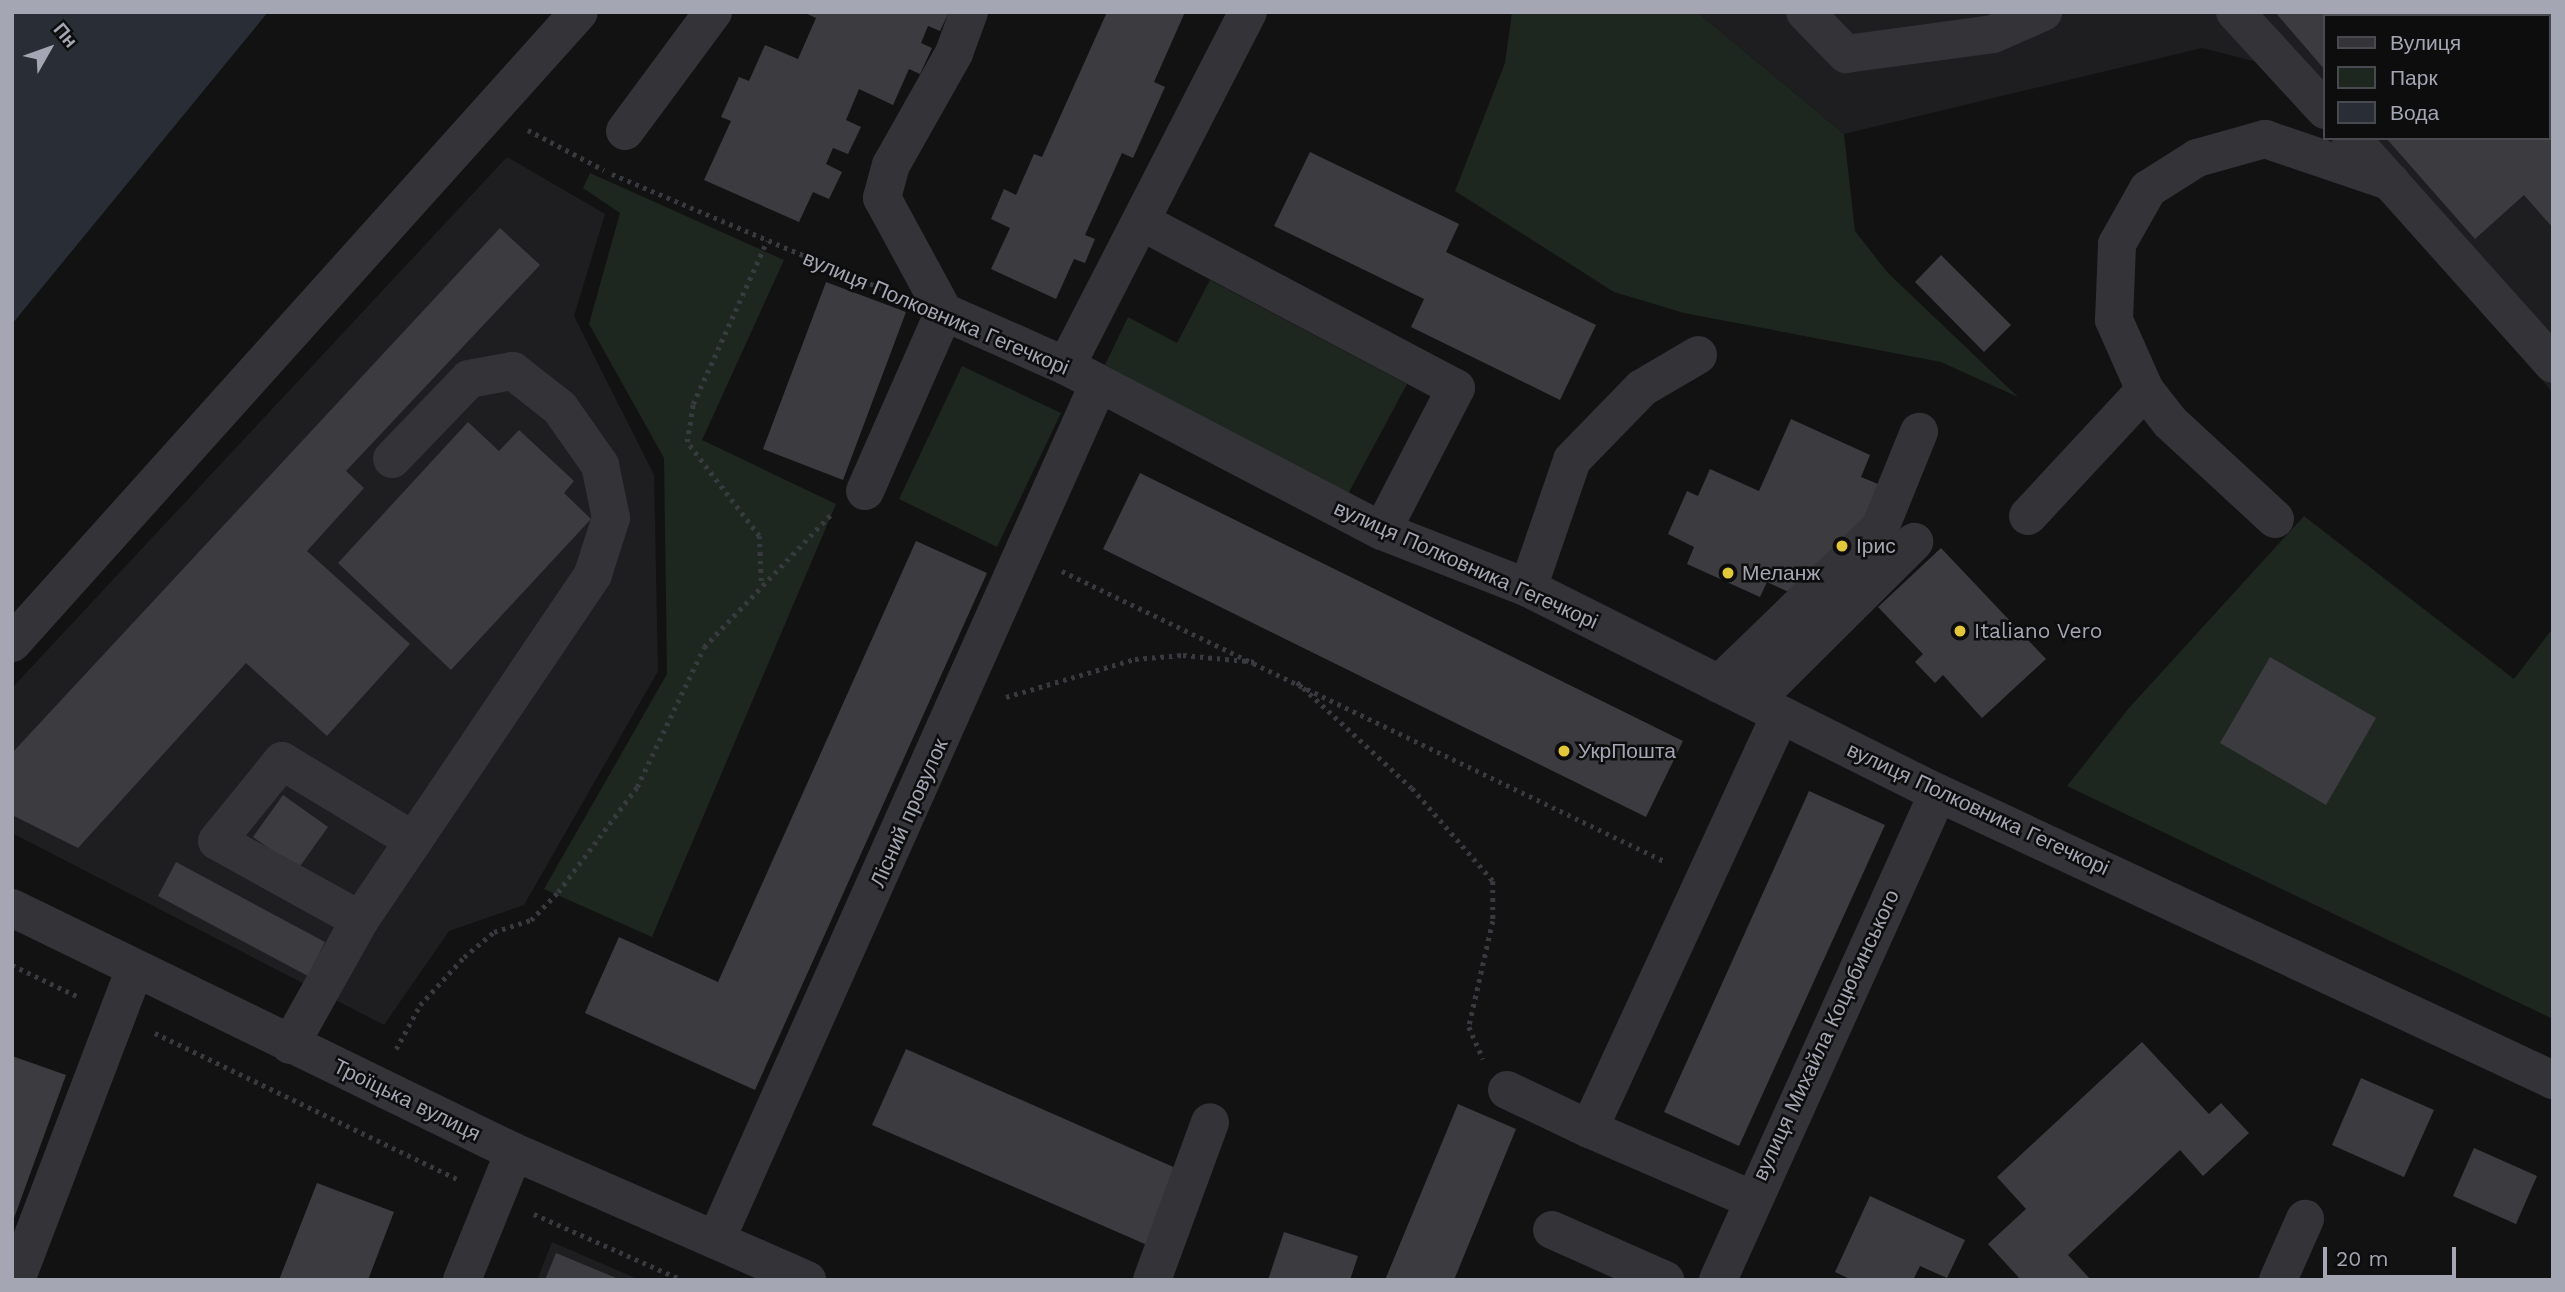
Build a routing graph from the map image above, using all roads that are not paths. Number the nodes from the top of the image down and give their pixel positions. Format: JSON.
{"nodes":[{"id":1,"x":579,"y":12,"type":"edge"},
{"id":2,"x":713,"y":12,"type":"edge"},
{"id":3,"x":969,"y":12,"type":"edge"},
{"id":4,"x":1248,"y":12,"type":"edge"},
{"id":5,"x":1805,"y":12,"type":"edge"},
{"id":6,"x":2043,"y":12,"type":"edge"},
{"id":7,"x":2235,"y":12,"type":"edge"},
{"id":8,"x":2324,"y":109,"type":"edge"},
{"id":9,"x":625,"y":131,"type":"dead end"},
{"id":10,"x":2353,"y":140,"type":"edge"},
{"id":11,"x":2391,"y":182,"type":"junction"},
{"id":12,"x":1144,"y":223,"type":"junction"},
{"id":13,"x":944,"y":312,"type":"junction"},
{"id":14,"x":1698,"y":355,"type":"dead end"},
{"id":15,"x":2553,"y":364,"type":"edge"},
{"id":16,"x":1066,"y":366,"type":"junction"},
{"id":17,"x":1098,"y":385,"type":"junction"},
{"id":18,"x":2145,"y":390,"type":"junction"},
{"id":19,"x":1919,"y":432,"type":"dead end"},
{"id":20,"x":392,"y":459,"type":"dead end"},
{"id":21,"x":865,"y":491,"type":"road end"},
{"id":22,"x":2028,"y":516,"type":"dead end"},
{"id":23,"x":2275,"y":519,"type":"dead end"},
{"id":24,"x":1382,"y":531,"type":"junction"},
{"id":25,"x":1913,"y":542,"type":"dead end"},
{"id":26,"x":1528,"y":587,"type":"junction"},
{"id":27,"x":12,"y":643,"type":"edge"},
{"id":28,"x":1719,"y":684,"type":"junction"},
{"id":29,"x":1767,"y":709,"type":"junction"},
{"id":30,"x":1938,"y":793,"type":"junction"},
{"id":31,"x":414,"y":841,"type":"junction"},
{"id":32,"x":12,"y":908,"type":"edge"},
{"id":33,"x":359,"y":920,"type":"junction"},
{"id":34,"x":135,"y":969,"type":"junction"},
{"id":35,"x":290,"y":1045,"type":"junction"},
{"id":36,"x":2553,"y":1080,"type":"edge"},
{"id":37,"x":1507,"y":1090,"type":"road end"},
{"id":38,"x":1210,"y":1122,"type":"dead end"},
{"id":39,"x":1590,"y":1129,"type":"junction"},
{"id":40,"x":514,"y":1152,"type":"junction"},
{"id":41,"x":1751,"y":1199,"type":"junction"},
{"id":42,"x":2305,"y":1219,"type":"dead end"},
{"id":43,"x":1552,"y":1230,"type":"dead end"},
{"id":44,"x":716,"y":1240,"type":"junction"},
{"id":45,"x":16,"y":1280,"type":"edge"},
{"id":46,"x":463,"y":1280,"type":"edge"},
{"id":47,"x":807,"y":1280,"type":"edge"},
{"id":48,"x":1152,"y":1280,"type":"edge"},
{"id":49,"x":1665,"y":1280,"type":"edge"},
{"id":50,"x":1718,"y":1280,"type":"edge"},
{"id":51,"x":2278,"y":1280,"type":"edge"}],
"edges":[{"from":1,"to":27,"type":"street"},
{"from":2,"to":9,"type":"street"},
{"from":3,"to":13,"type":"street"},
{"from":4,"to":12,"type":"street"},
{"from":5,"to":6,"type":"street"},
{"from":7,"to":8,"type":"street"},
{"from":10,"to":11,"type":"street"},
{"from":11,"to":15,"type":"street"},
{"from":11,"to":18,"type":"street"},
{"from":12,"to":16,"type":"street"},
{"from":12,"to":24,"type":"street"},
{"from":13,"to":16,"type":"street","name":"вулиця Полковника Гегечкорі"},
{"from":13,"to":21,"type":"street"},
{"from":14,"to":26,"type":"street"},
{"from":16,"to":17,"type":"street","name":"вулиця Полковника Гегечкорі"},
{"from":17,"to":24,"type":"street","name":"вулиця Полковника Гегечкорі"},
{"from":17,"to":44,"type":"street","name":"Лісний провулок"},
{"from":18,"to":22,"type":"street"},
{"from":18,"to":23,"type":"street"},
{"from":19,"to":28,"type":"street"},
{"from":20,"to":31,"type":"street"},
{"from":24,"to":26,"type":"street","name":"вулиця Полковника Гегечкорі"},
{"from":25,"to":29,"type":"street"},
{"from":26,"to":28,"type":"street","name":"вулиця Полковника Гегечкорі"},
{"from":28,"to":29,"type":"street","name":"вулиця Полковника Гегечкорі"},
{"from":29,"to":30,"type":"street","name":"вулиця Полковника Гегечкорі"},
{"from":29,"to":39,"type":"street"},
{"from":30,"to":36,"type":"street","name":"вулиця Полковника Гегечкорі"},
{"from":30,"to":41,"type":"street","name":"вулиця Михайла Коцюбинського"},
{"from":31,"to":33,"type":"street"},
{"from":31,"to":33,"type":"street"},
{"from":32,"to":34,"type":"street","name":"Троїцька вулиця"},
{"from":33,"to":35,"type":"street"},
{"from":34,"to":35,"type":"street","name":"Троїцька вулиця"},
{"from":34,"to":45,"type":"street"},
{"from":35,"to":40,"type":"street","name":"Троїцька вулиця"},
{"from":37,"to":39,"type":"street"},
{"from":38,"to":48,"type":"street"},
{"from":39,"to":41,"type":"street"},
{"from":40,"to":44,"type":"street","name":"Троїцька вулиця"},
{"from":40,"to":46,"type":"street"},
{"from":41,"to":50,"type":"street","name":"вулиця Михайла Коцюбинського"},
{"from":42,"to":51,"type":"street"},
{"from":43,"to":49,"type":"street"},
{"from":44,"to":47,"type":"street","name":"Троїцька вулиця"}]}
